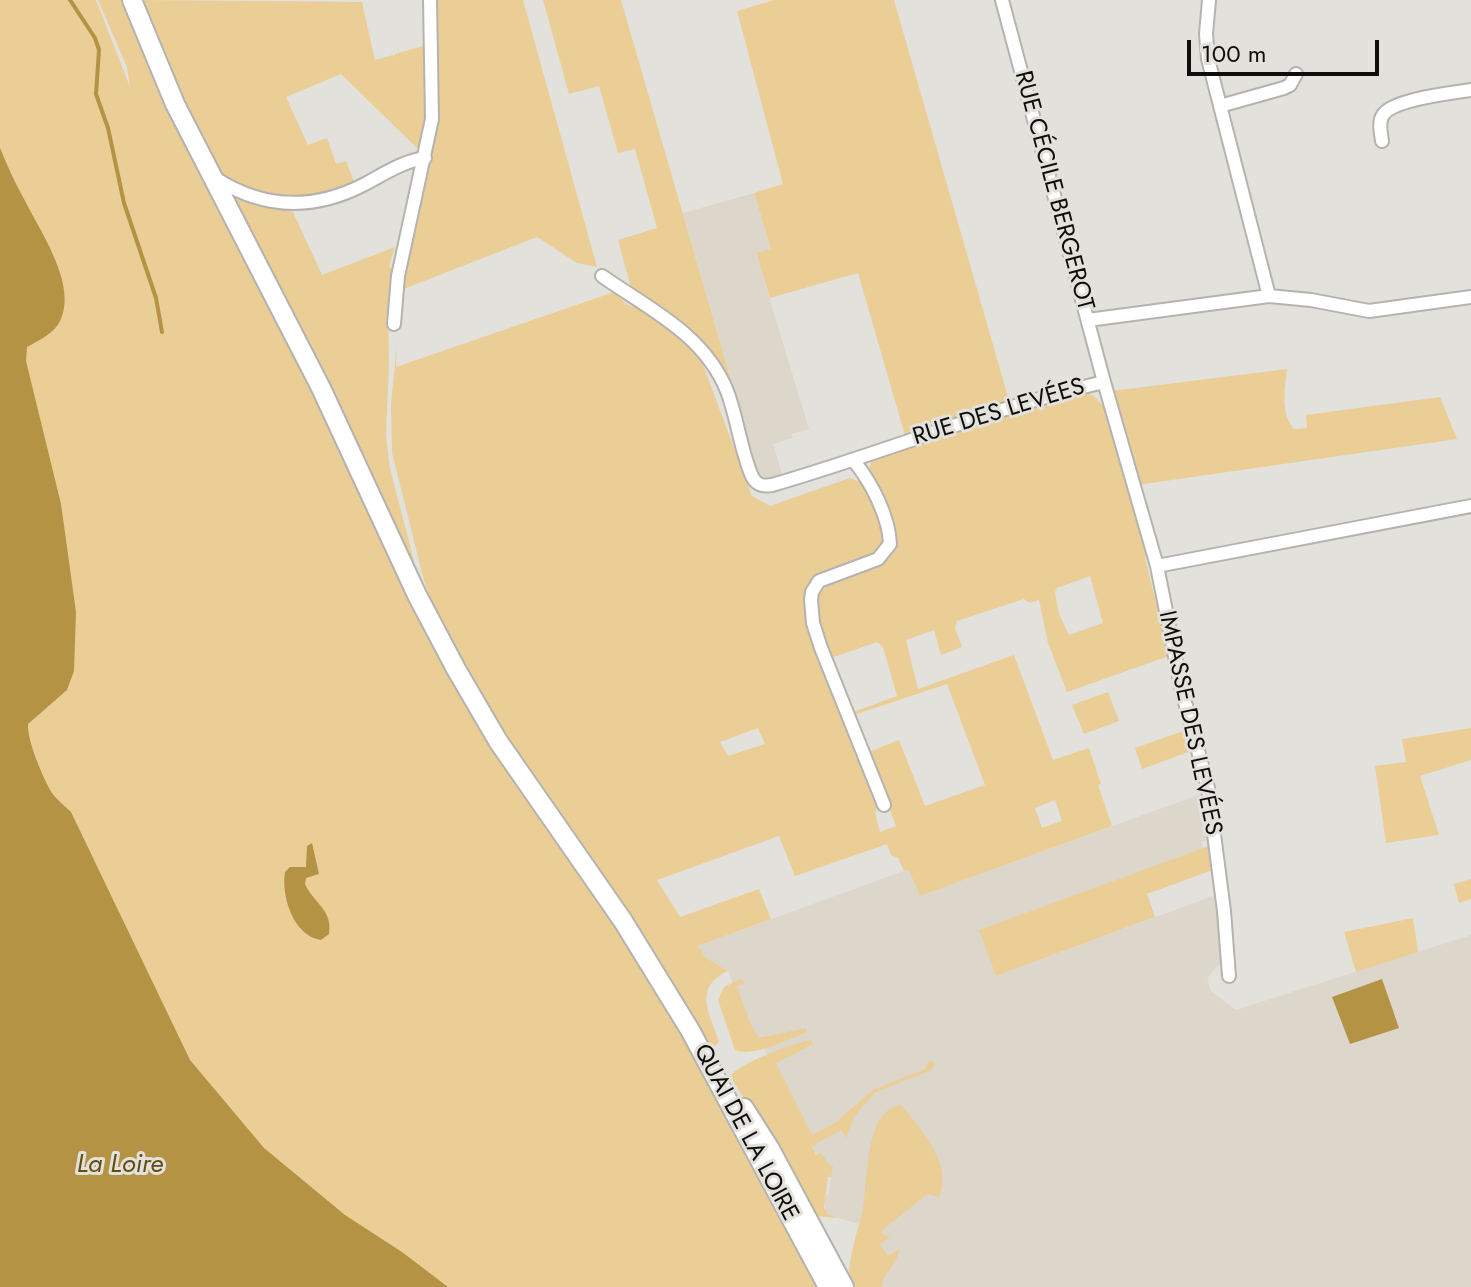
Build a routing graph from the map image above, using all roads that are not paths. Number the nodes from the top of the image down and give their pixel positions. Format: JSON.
{"nodes":[{"id":1,"x":132,"y":0,"type":"edge"},
{"id":2,"x":430,"y":0,"type":"edge"},
{"id":3,"x":1002,"y":0,"type":"edge"},
{"id":4,"x":1209,"y":0,"type":"edge"},
{"id":5,"x":1296,"y":74,"type":"dead end"},
{"id":6,"x":1471,"y":90,"type":"edge"},
{"id":7,"x":1220,"y":106,"type":"junction"},
{"id":8,"x":1382,"y":141,"type":"dead end"},
{"id":9,"x":425,"y":158,"type":"junction"},
{"id":10,"x":211,"y":176,"type":"junction"},
{"id":11,"x":602,"y":276,"type":"dead end"},
{"id":12,"x":1269,"y":296,"type":"junction"},
{"id":13,"x":1471,"y":297,"type":"edge"},
{"id":14,"x":1088,"y":320,"type":"junction"},
{"id":15,"x":394,"y":324,"type":"dead end"},
{"id":16,"x":1104,"y":382,"type":"junction"},
{"id":17,"x":854,"y":461,"type":"junction"},
{"id":18,"x":1471,"y":506,"type":"edge"},
{"id":19,"x":1157,"y":566,"type":"junction"},
{"id":20,"x":884,"y":805,"type":"dead end"},
{"id":21,"x":1229,"y":976,"type":"dead end"},
{"id":22,"x":690,"y":1030,"type":"junction"},
{"id":23,"x":828,"y":1287,"type":"edge"},
{"id":24,"x":844,"y":1287,"type":"edge"}],
"edges":[{"from":1,"to":10,"type":"main road"},
{"from":2,"to":9,"type":"street"},
{"from":3,"to":14,"type":"street","name":"RUE CÉCILE BERGEROT"},
{"from":4,"to":7,"type":"street"},
{"from":5,"to":7,"type":"street"},
{"from":6,"to":8,"type":"street"},
{"from":7,"to":12,"type":"street"},
{"from":9,"to":10,"type":"street"},
{"from":9,"to":15,"type":"street"},
{"from":10,"to":22,"type":"main road"},
{"from":11,"to":17,"type":"street","name":"RUE DES LEVÉES"},
{"from":12,"to":13,"type":"street"},
{"from":12,"to":14,"type":"street"},
{"from":14,"to":16,"type":"street","name":"RUE CÉCILE BERGEROT"},
{"from":16,"to":17,"type":"street","name":"RUE DES LEVÉES"},
{"from":16,"to":19,"type":"street","name":"RUE DES LEVÉES"},
{"from":17,"to":20,"type":"street"},
{"from":18,"to":19,"type":"street"},
{"from":19,"to":21,"type":"street","name":"IMPASSE DES LEVÉES"},
{"from":22,"to":23,"type":"main road","name":"QUAI DE LA LOIRE"},
{"from":22,"to":24,"type":"main road","name":"QUAI DE LA LOIRE"}]}
